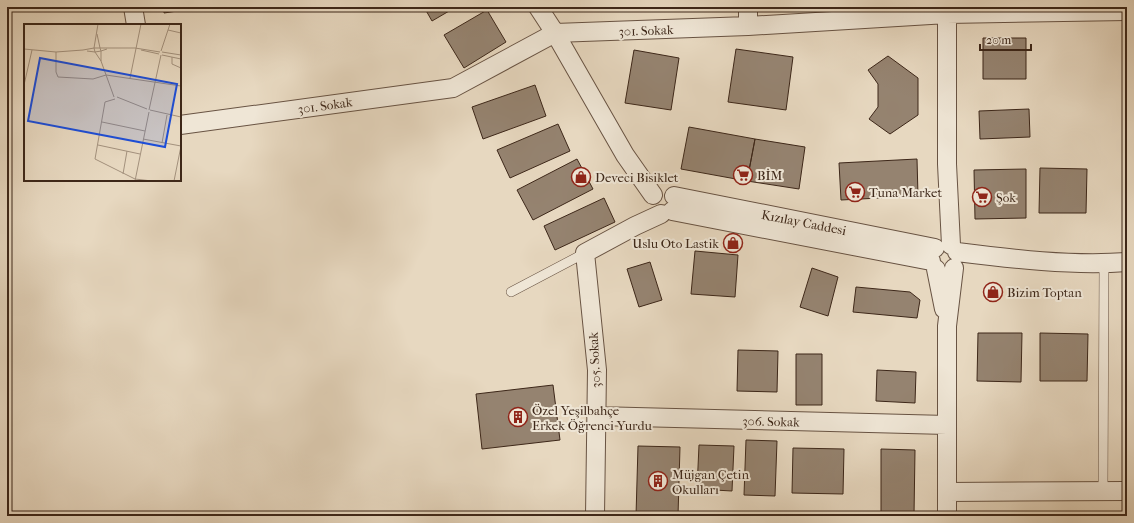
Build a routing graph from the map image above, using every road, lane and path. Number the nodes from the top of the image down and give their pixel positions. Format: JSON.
{"nodes":[{"id":1,"x":133,"y":7,"type":"edge"},
{"id":2,"x":538,"y":7,"type":"edge"},
{"id":3,"x":748,"y":7,"type":"edge"},
{"id":4,"x":947,"y":10,"type":"edge"},
{"id":5,"x":1127,"y":11,"type":"edge"},
{"id":6,"x":136,"y":24,"type":"edge"},
{"id":7,"x":748,"y":26,"type":"junction"},
{"id":8,"x":555,"y":33,"type":"junction"},
{"id":9,"x":181,"y":125,"type":"edge"},
{"id":10,"x":663,"y":202,"type":"junction"},
{"id":11,"x":585,"y":253,"type":"junction"},
{"id":12,"x":945,"y":257,"type":"junction"},
{"id":13,"x":1127,"y":262,"type":"edge"},
{"id":14,"x":1104,"y":264,"type":"junction"},
{"id":15,"x":511,"y":292,"type":"dead end"},
{"id":16,"x":596,"y":416,"type":"junction"},
{"id":17,"x":947,"y":425,"type":"junction"},
{"id":18,"x":1127,"y":490,"type":"edge"},
{"id":19,"x":1103,"y":491,"type":"junction"},
{"id":20,"x":947,"y":492,"type":"junction"},
{"id":21,"x":595,"y":516,"type":"edge"},
{"id":22,"x":947,"y":516,"type":"edge"}],
"edges":[{"from":1,"to":6,"type":"street"},
{"from":2,"to":8,"type":"street"},
{"from":3,"to":7,"type":"street"},
{"from":4,"to":5,"type":"street","name":"301. Sokak"},
{"from":4,"to":7,"type":"street","name":"301. Sokak"},
{"from":4,"to":12,"type":"street"},
{"from":7,"to":8,"type":"street","name":"301. Sokak"},
{"from":8,"to":9,"type":"street","name":"301. Sokak"},
{"from":8,"to":10,"type":"street"},
{"from":10,"to":11,"type":"street"},
{"from":10,"to":12,"type":"street","name":"Kızılay Caddesi"},
{"from":11,"to":15,"type":"lane"},
{"from":11,"to":16,"type":"street","name":"305. Sokak"},
{"from":12,"to":14,"type":"street","name":"Kızılay Caddesi"},
{"from":12,"to":17,"type":"street"},
{"from":13,"to":14,"type":"street","name":"Kızılay Caddesi"},
{"from":14,"to":19,"type":"lane"},
{"from":16,"to":17,"type":"street","name":"306. Sokak"},
{"from":16,"to":21,"type":"street","name":"305. Sokak"},
{"from":17,"to":20,"type":"street"},
{"from":18,"to":19,"type":"street"},
{"from":19,"to":20,"type":"street"},
{"from":20,"to":22,"type":"street"}]}
